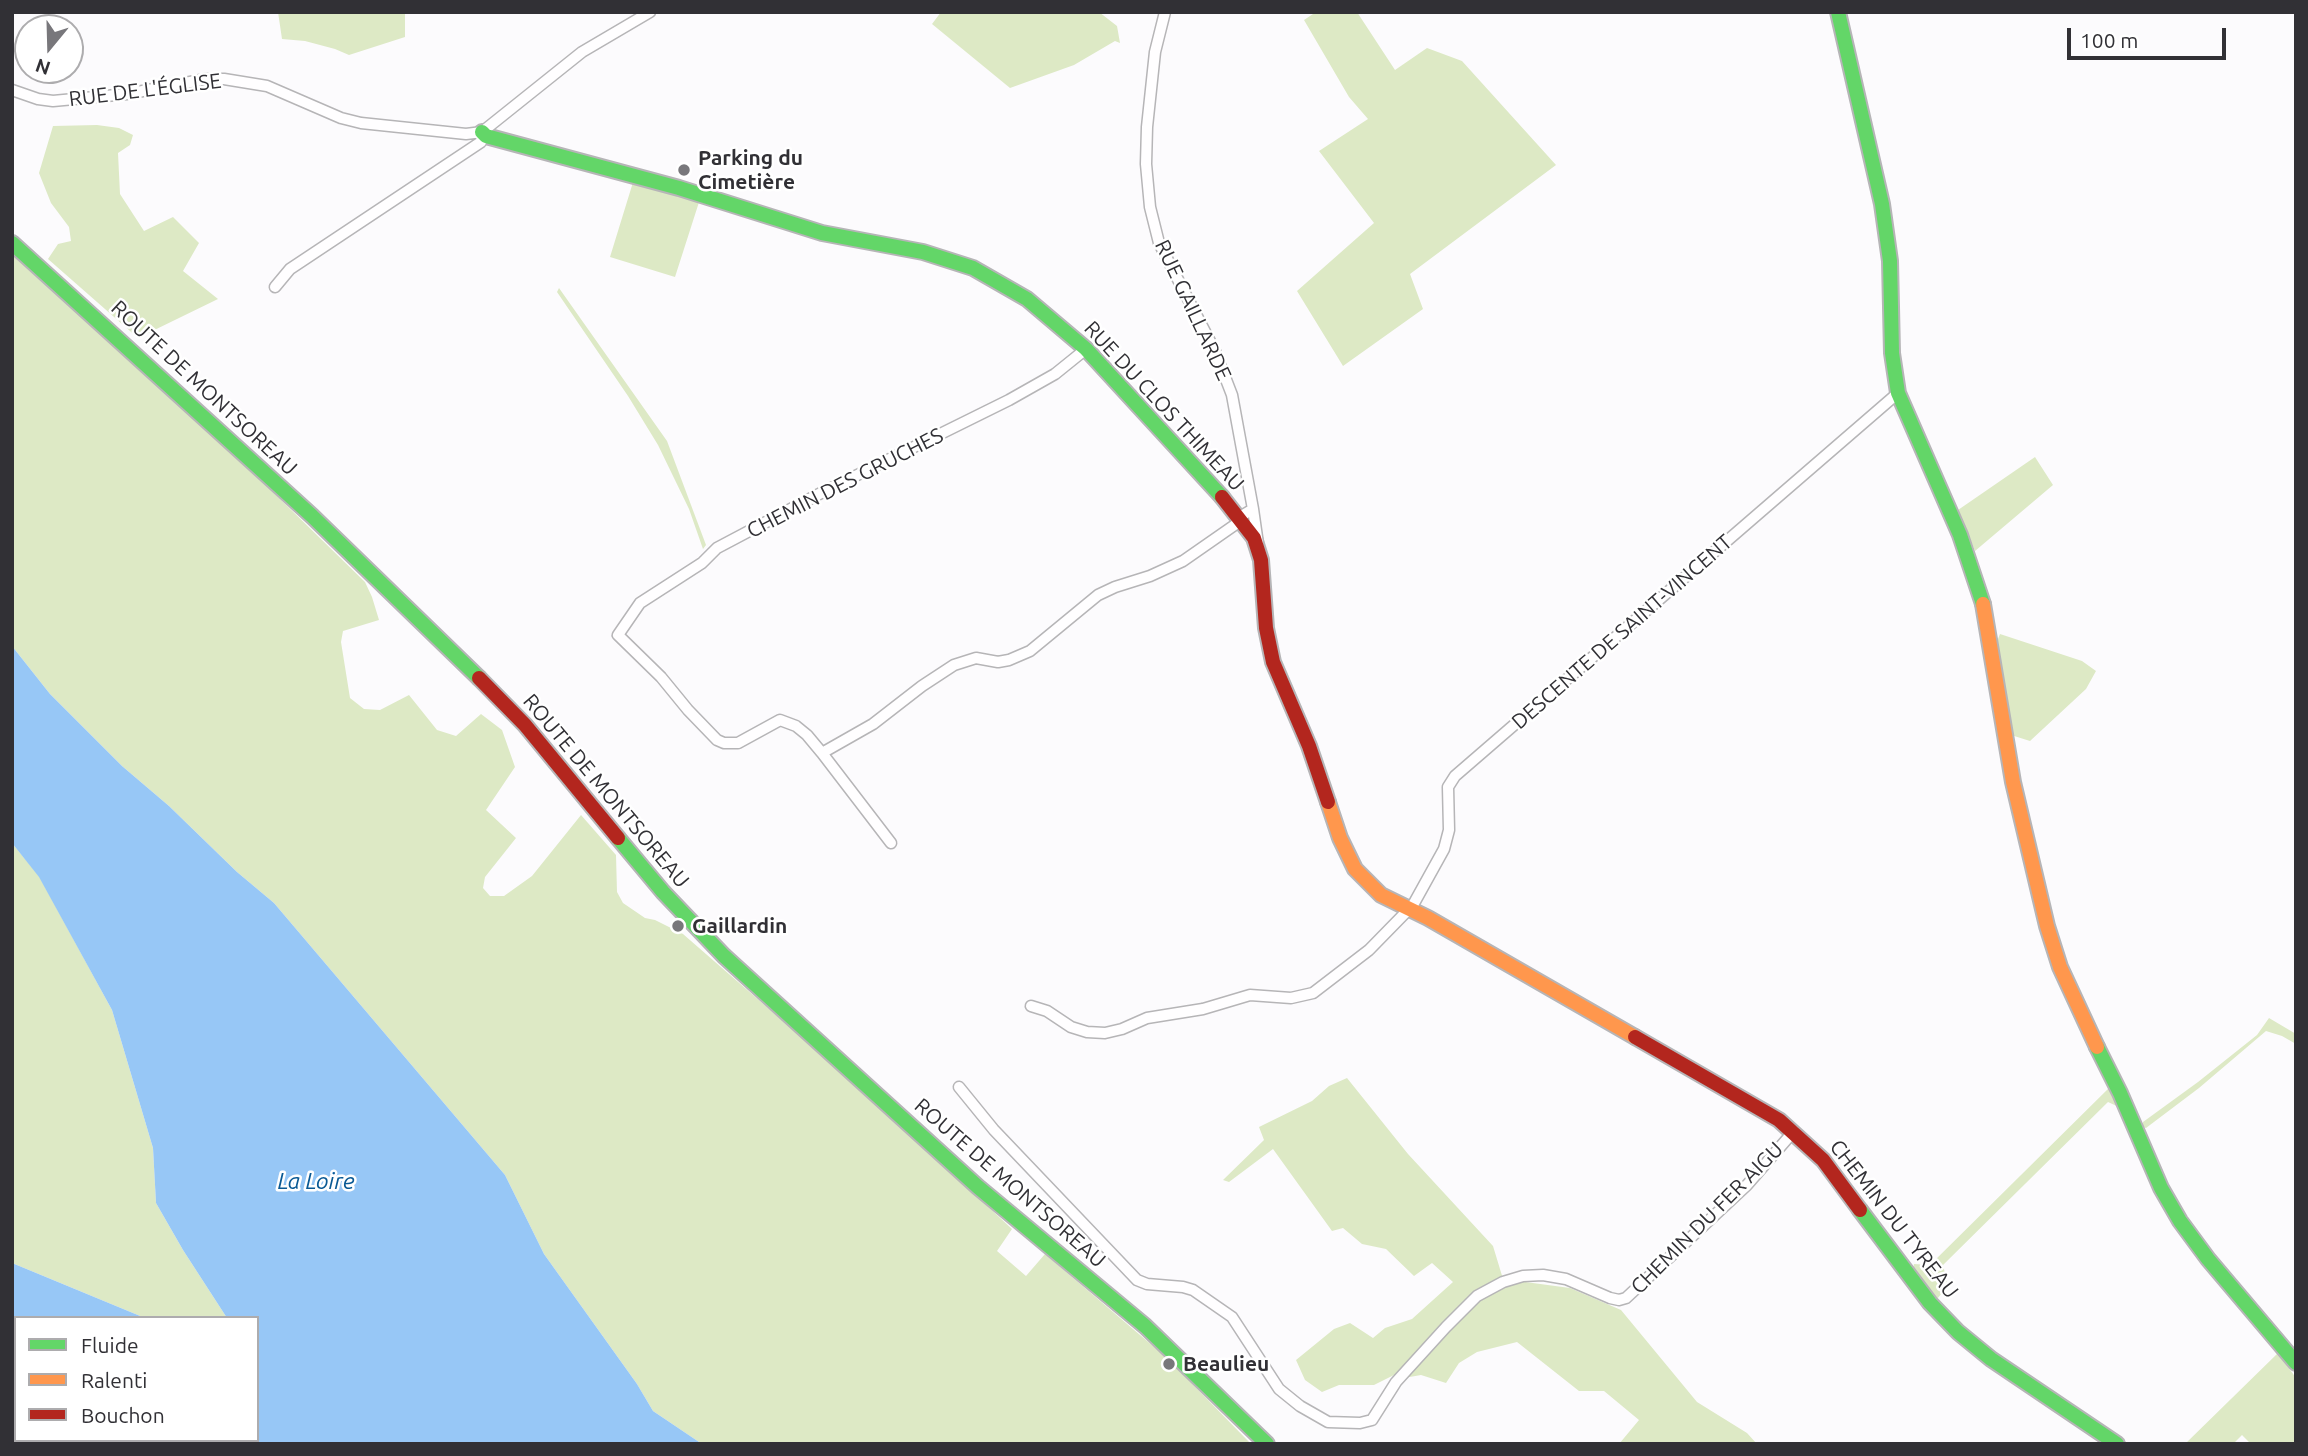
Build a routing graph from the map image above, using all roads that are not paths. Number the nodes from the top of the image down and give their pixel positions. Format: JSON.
{"nodes":[{"id":1,"x":650,"y":12,"type":"edge"},
{"id":2,"x":1165,"y":12,"type":"edge"},
{"id":3,"x":1838,"y":12,"type":"edge"},
{"id":4,"x":12,"y":90,"type":"edge"},
{"id":5,"x":482,"y":132,"type":"junction"},
{"id":6,"x":12,"y":243,"type":"edge"},
{"id":7,"x":275,"y":287,"type":"dead end"},
{"id":8,"x":1086,"y":349,"type":"junction"},
{"id":9,"x":1898,"y":393,"type":"junction"},
{"id":10,"x":1253,"y":509,"type":"junction"},
{"id":11,"x":1241,"y":519,"type":"junction"},
{"id":12,"x":1258,"y":548,"type":"junction"},
{"id":13,"x":822,"y":753,"type":"junction"},
{"id":14,"x":891,"y":843,"type":"dead end"},
{"id":15,"x":1410,"y":909,"type":"junction"},
{"id":16,"x":1031,"y":1006,"type":"dead end"},
{"id":17,"x":959,"y":1087,"type":"dead end"},
{"id":18,"x":1794,"y":1131,"type":"junction"},
{"id":19,"x":2296,"y":1363,"type":"edge"},
{"id":20,"x":1266,"y":1444,"type":"edge"},
{"id":21,"x":2117,"y":1444,"type":"edge"}],
"edges":[{"from":1,"to":5,"type":"street"},
{"from":2,"to":10,"type":"street","name":"RUE GAILLARDE"},
{"from":3,"to":9,"type":"street"},
{"from":4,"to":5,"type":"street","name":"RUE DE L'ÉGLISE"},
{"from":5,"to":7,"type":"street"},
{"from":5,"to":8,"type":"street","name":"RUE DU CLOS THIMEAU"},
{"from":6,"to":20,"type":"street","name":"ROUTE DE MONTSOREAU"},
{"from":8,"to":11,"type":"street","name":"RUE DU CLOS THIMEAU"},
{"from":8,"to":13,"type":"street","name":"CHEMIN DES GRUCHES"},
{"from":9,"to":15,"type":"street","name":"DESCENTE DE SAINT-VINCENT"},
{"from":9,"to":19,"type":"street"},
{"from":10,"to":11,"type":"street"},
{"from":10,"to":12,"type":"street","name":"RUE GAILLARDE"},
{"from":11,"to":12,"type":"street","name":"RUE DU CLOS THIMEAU"},
{"from":11,"to":13,"type":"street"},
{"from":12,"to":15,"type":"street","name":"RUE DU CLOS THIMEAU"},
{"from":13,"to":14,"type":"street"},
{"from":15,"to":16,"type":"street","name":"DESCENTE DE SAINT-VINCENT"},
{"from":15,"to":18,"type":"street","name":"CHEMIN DU TYREAU"},
{"from":17,"to":18,"type":"street","name":"CHEMIN DU FER AIGU"},
{"from":18,"to":21,"type":"street","name":"CHEMIN DU TYREAU"}]}
